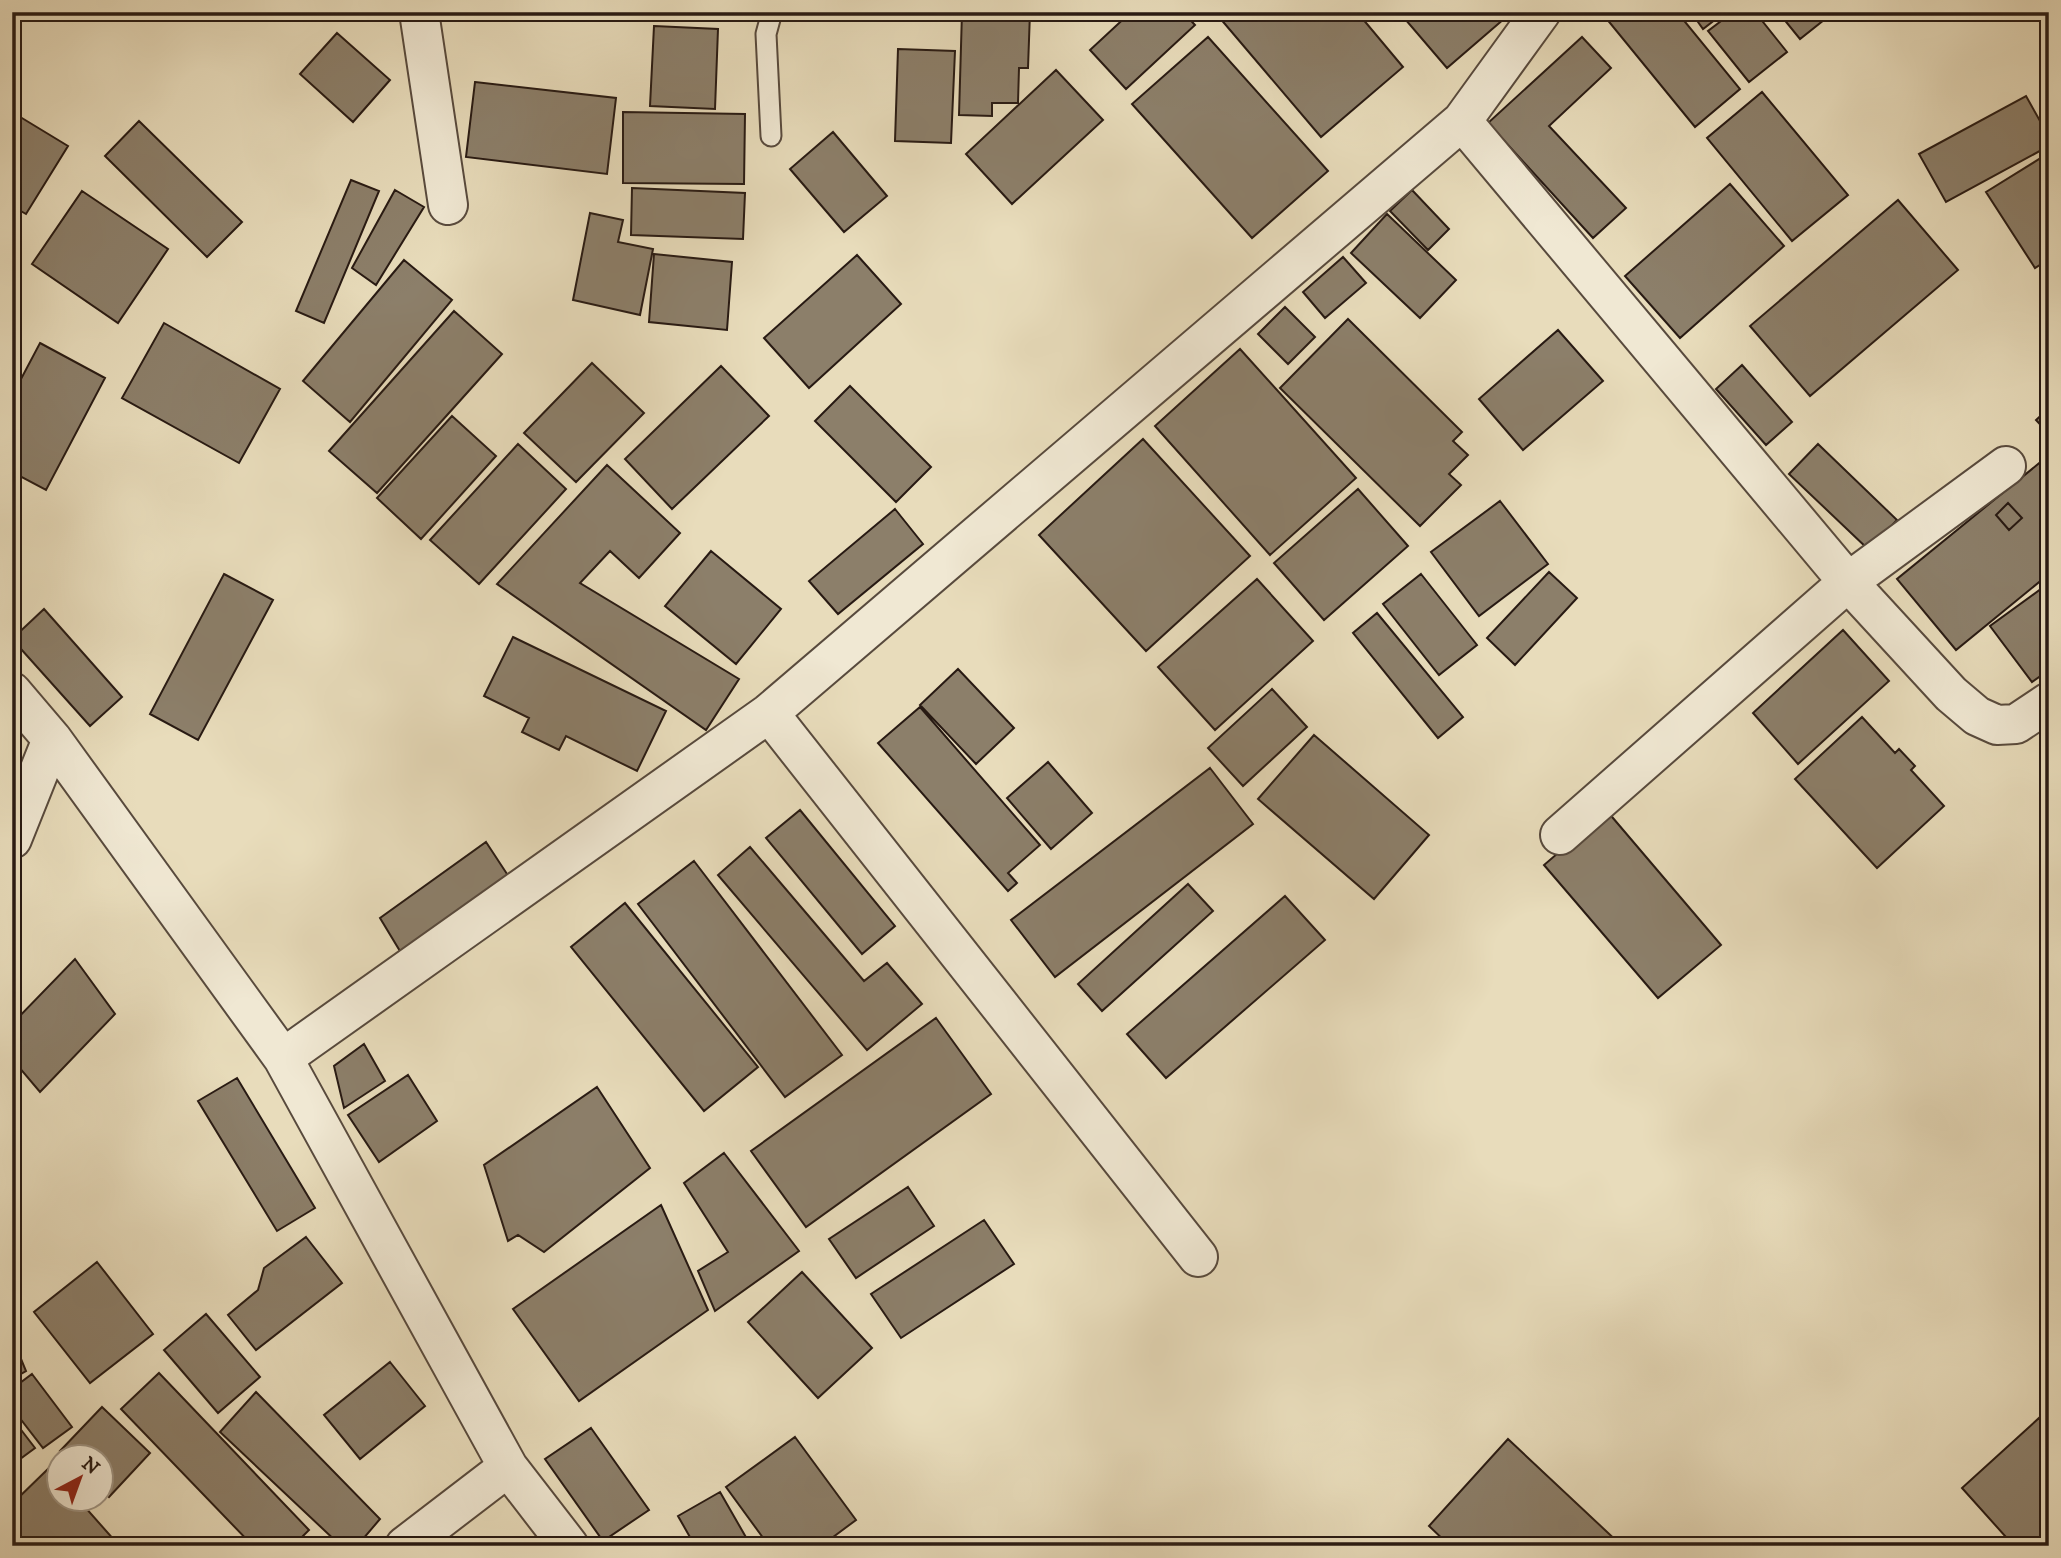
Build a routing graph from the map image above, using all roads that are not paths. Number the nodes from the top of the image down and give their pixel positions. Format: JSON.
{"nodes":[{"id":1,"x":419,"y":12,"type":"edge"},
{"id":2,"x":772,"y":12,"type":"edge"},
{"id":3,"x":1541,"y":12,"type":"edge"},
{"id":4,"x":1462,"y":121,"type":"junction"},
{"id":5,"x":771,"y":136,"type":"dead end"},
{"id":6,"x":448,"y":205,"type":"dead end"},
{"id":7,"x":2006,"y":466,"type":"dead end"},
{"id":8,"x":1849,"y":582,"type":"junction"},
{"id":9,"x":12,"y":692,"type":"edge"},
{"id":10,"x":2049,"y":702,"type":"edge"},
{"id":11,"x":769,"y":713,"type":"junction"},
{"id":12,"x":52,"y":739,"type":"junction"},
{"id":13,"x":1560,"y":835,"type":"dead end"},
{"id":14,"x":12,"y":839,"type":"edge"},
{"id":15,"x":283,"y":1058,"type":"junction"},
{"id":16,"x":1198,"y":1257,"type":"dead end"},
{"id":17,"x":508,"y":1467,"type":"junction"},
{"id":18,"x":405,"y":1546,"type":"edge"},
{"id":19,"x":569,"y":1546,"type":"edge"}],
"edges":[{"from":1,"to":6,"type":"street"},
{"from":2,"to":5,"type":"lane"},
{"from":3,"to":4,"type":"street"},
{"from":4,"to":8,"type":"street"},
{"from":4,"to":11,"type":"street"},
{"from":7,"to":8,"type":"street"},
{"from":8,"to":10,"type":"street"},
{"from":8,"to":13,"type":"street"},
{"from":9,"to":12,"type":"street"},
{"from":11,"to":15,"type":"street"},
{"from":11,"to":16,"type":"street"},
{"from":12,"to":14,"type":"street"},
{"from":12,"to":15,"type":"street"},
{"from":15,"to":17,"type":"street"},
{"from":17,"to":18,"type":"street"},
{"from":17,"to":19,"type":"street"}]}
